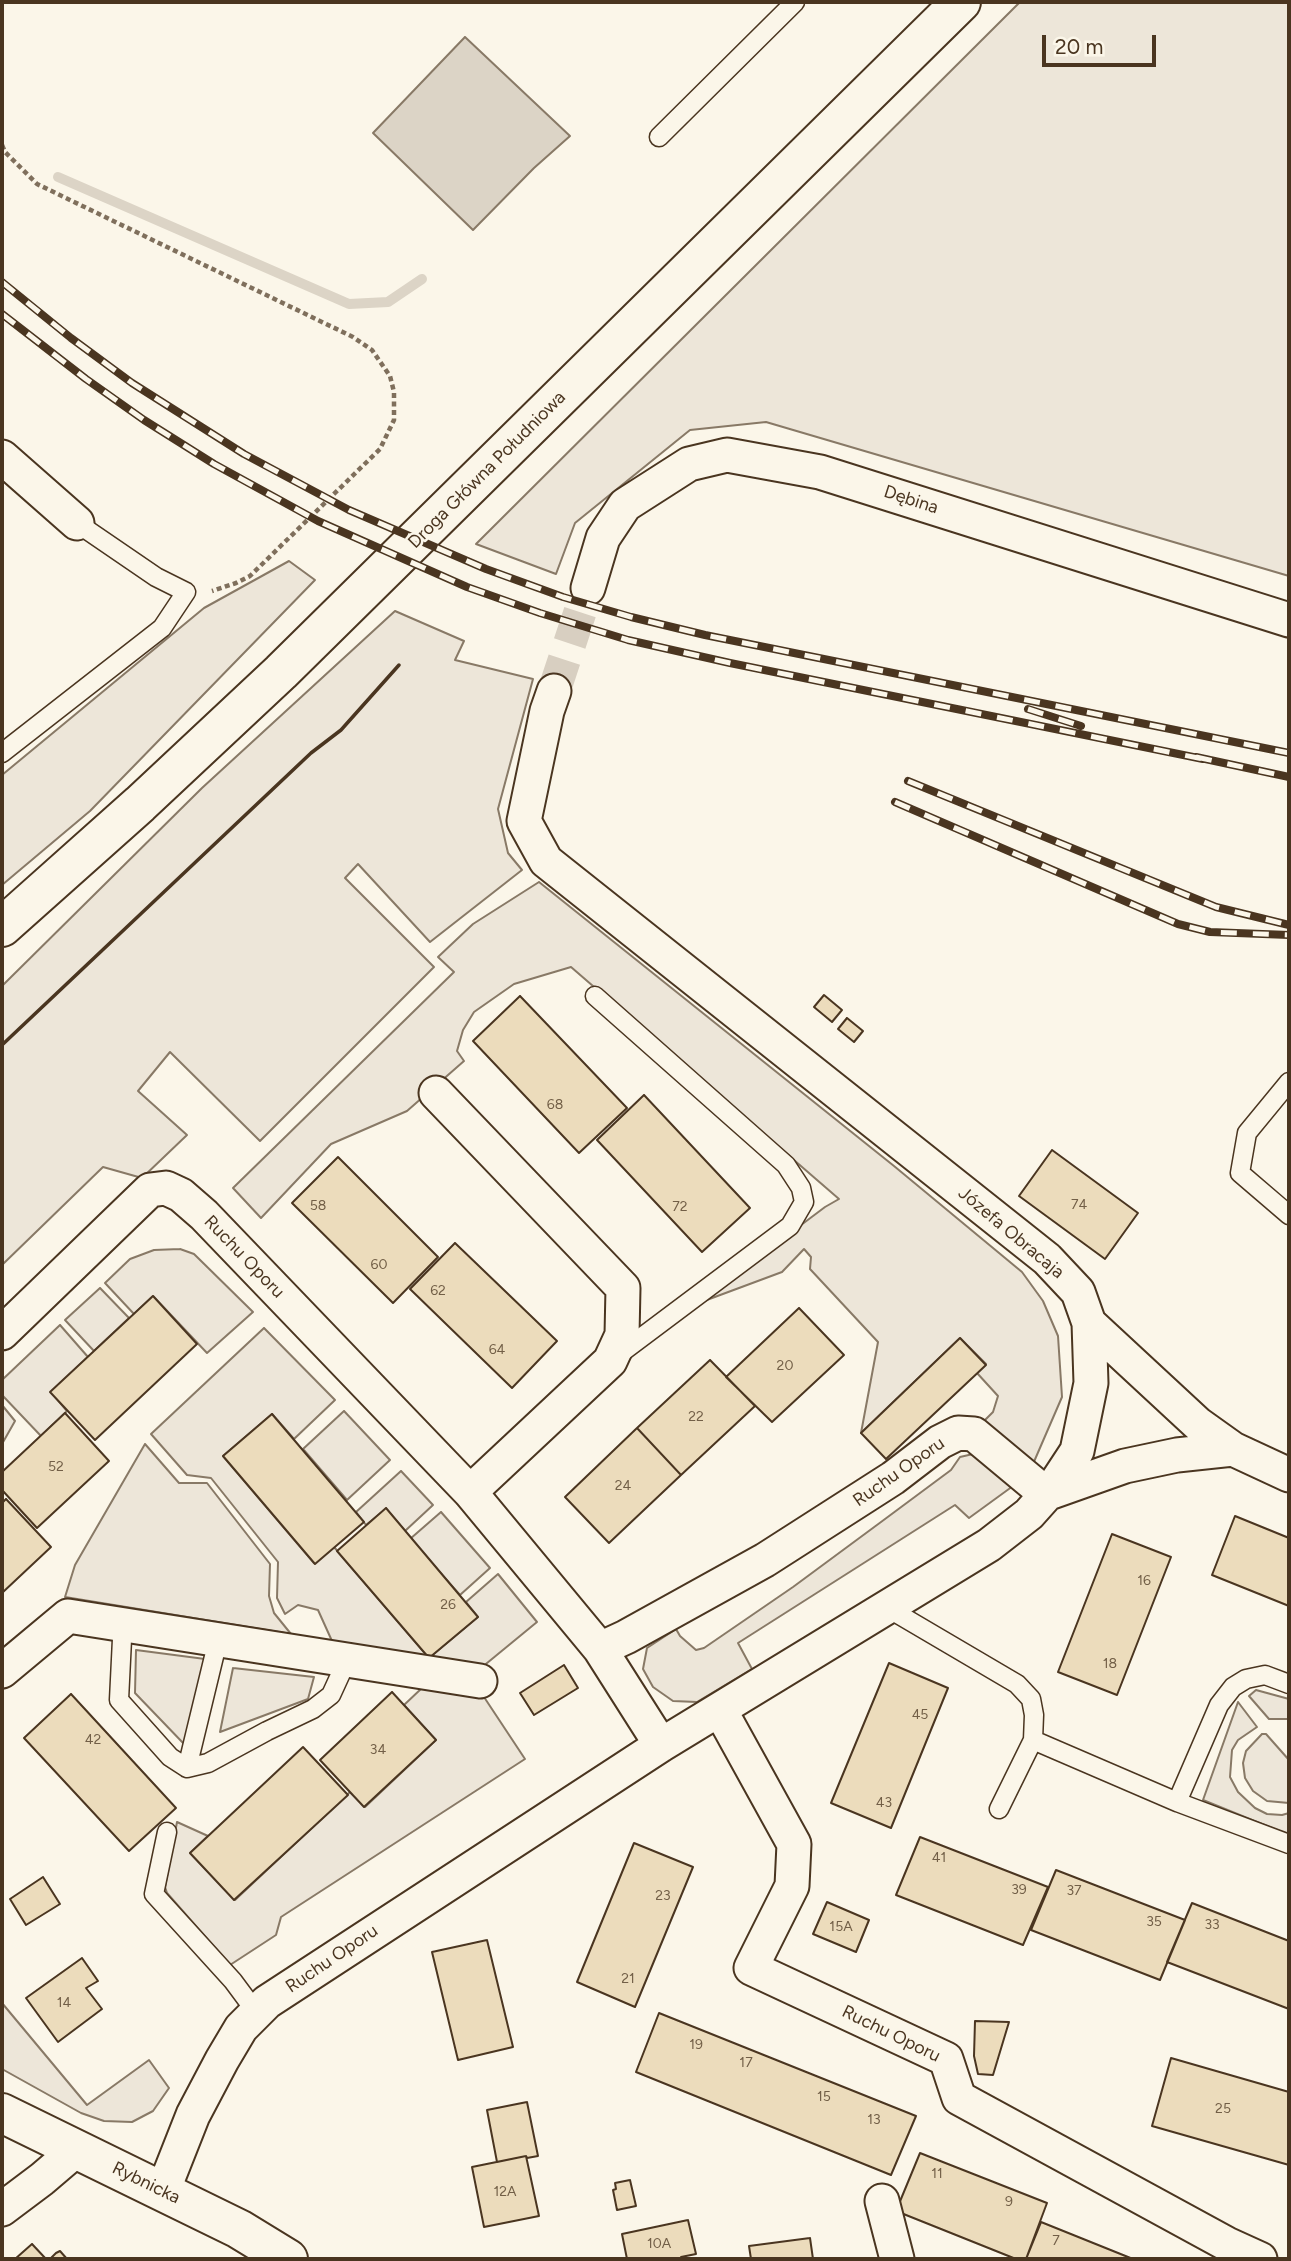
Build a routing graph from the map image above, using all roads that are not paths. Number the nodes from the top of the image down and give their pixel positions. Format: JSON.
{"nodes":[{"id":1,"x":795,"y":2,"type":"edge"},
{"id":2,"x":961,"y":2,"type":"edge"},
{"id":3,"x":659,"y":137,"type":"dead end"},
{"id":4,"x":2,"y":457,"type":"edge"},
{"id":5,"x":78,"y":523,"type":"joint"},
{"id":6,"x":587,"y":588,"type":"tunnel mouth"},
{"id":7,"x":1289,"y":620,"type":"edge"},
{"id":8,"x":554,"y":691,"type":"tunnel mouth"},
{"id":9,"x":2,"y":753,"type":"edge"},
{"id":10,"x":2,"y":927,"type":"edge"},
{"id":11,"x":595,"y":996,"type":"dead end"},
{"id":12,"x":1289,"y":1082,"type":"edge"},
{"id":13,"x":436,"y":1093,"type":"dead end"},
{"id":14,"x":1289,"y":1215,"type":"edge"},
{"id":15,"x":1089,"y":1324,"type":"junction"},
{"id":16,"x":2,"y":1333,"type":"edge"},
{"id":17,"x":610,"y":1361,"type":"junction"},
{"id":18,"x":1234,"y":1448,"type":"junction"},
{"id":19,"x":1289,"y":1475,"type":"edge"},
{"id":20,"x":470,"y":1492,"type":"junction"},
{"id":21,"x":1046,"y":1494,"type":"junction"},
{"id":22,"x":886,"y":1607,"type":"junction"},
{"id":23,"x":126,"y":1625,"type":"junction"},
{"id":24,"x":218,"y":1640,"type":"junction"},
{"id":25,"x":600,"y":1649,"type":"junction"},
{"id":26,"x":343,"y":1660,"type":"junction"},
{"id":27,"x":2,"y":1671,"type":"edge"},
{"id":28,"x":480,"y":1681,"type":"dead end"},
{"id":29,"x":1289,"y":1684,"type":"edge"},
{"id":30,"x":720,"y":1710,"type":"junction"},
{"id":31,"x":1032,"y":1740,"type":"junction"},
{"id":32,"x":661,"y":1745,"type":"junction"},
{"id":33,"x":187,"y":1768,"type":"junction"},
{"id":34,"x":1177,"y":1802,"type":"junction"},
{"id":35,"x":999,"y":1809,"type":"dead end"},
{"id":36,"x":167,"y":1832,"type":"dead end"},
{"id":37,"x":1289,"y":1844,"type":"edge"},
{"id":38,"x":256,"y":2012,"type":"junction"},
{"id":39,"x":2,"y":2113,"type":"edge"},
{"id":40,"x":76,"y":2150,"type":"junction"},
{"id":41,"x":163,"y":2191,"type":"junction"},
{"id":42,"x":882,"y":2201,"type":"dead end"},
{"id":43,"x":2,"y":2209,"type":"edge"},
{"id":44,"x":288,"y":2259,"type":"edge"},
{"id":45,"x":897,"y":2259,"type":"edge"},
{"id":46,"x":1260,"y":2259,"type":"edge"}],
"edges":[{"from":1,"to":3,"type":"lane"},
{"from":2,"to":10,"type":"main road","name":"Droga Główna Południowa"},
{"from":4,"to":5,"type":"street"},
{"from":5,"to":9,"type":"lane"},
{"from":6,"to":7,"type":"street","name":"Dębina"},
{"from":8,"to":15,"type":"street","name":"Józefa Obracaja"},
{"from":11,"to":17,"type":"lane"},
{"from":12,"to":14,"type":"lane"},
{"from":13,"to":17,"type":"street"},
{"from":15,"to":18,"type":"street"},
{"from":15,"to":21,"type":"street","name":"Józefa Obracaja"},
{"from":16,"to":20,"type":"street","name":"Ruchu Oporu"},
{"from":17,"to":20,"type":"street"},
{"from":18,"to":19,"type":"street"},
{"from":18,"to":21,"type":"street"},
{"from":20,"to":25,"type":"street","name":"Ruchu Oporu"},
{"from":21,"to":22,"type":"street","name":"Józefa Obracaja"},
{"from":21,"to":25,"type":"street","name":"Ruchu Oporu"},
{"from":22,"to":30,"type":"street","name":"Józefa Obracaja"},
{"from":22,"to":31,"type":"lane"},
{"from":23,"to":24,"type":"street"},
{"from":23,"to":27,"type":"street"},
{"from":23,"to":33,"type":"lane"},
{"from":24,"to":26,"type":"street"},
{"from":24,"to":33,"type":"lane"},
{"from":25,"to":32,"type":"street","name":"Ruchu Oporu"},
{"from":26,"to":28,"type":"street"},
{"from":26,"to":33,"type":"lane"},
{"from":29,"to":34,"type":"lane"},
{"from":30,"to":32,"type":"street","name":"Józefa Obracaja"},
{"from":30,"to":46,"type":"street","name":"Ruchu Oporu"},
{"from":31,"to":34,"type":"lane"},
{"from":31,"to":35,"type":"lane"},
{"from":32,"to":38,"type":"street","name":"Ruchu Oporu"},
{"from":34,"to":37,"type":"lane"},
{"from":36,"to":38,"type":"lane"},
{"from":38,"to":41,"type":"street","name":"Ruchu Oporu"},
{"from":39,"to":40,"type":"main road","name":"Rybnicka"},
{"from":40,"to":41,"type":"main road","name":"Rybnicka"},
{"from":40,"to":43,"type":"street"},
{"from":41,"to":44,"type":"main road","name":"Rybnicka"},
{"from":42,"to":45,"type":"street"}]}
